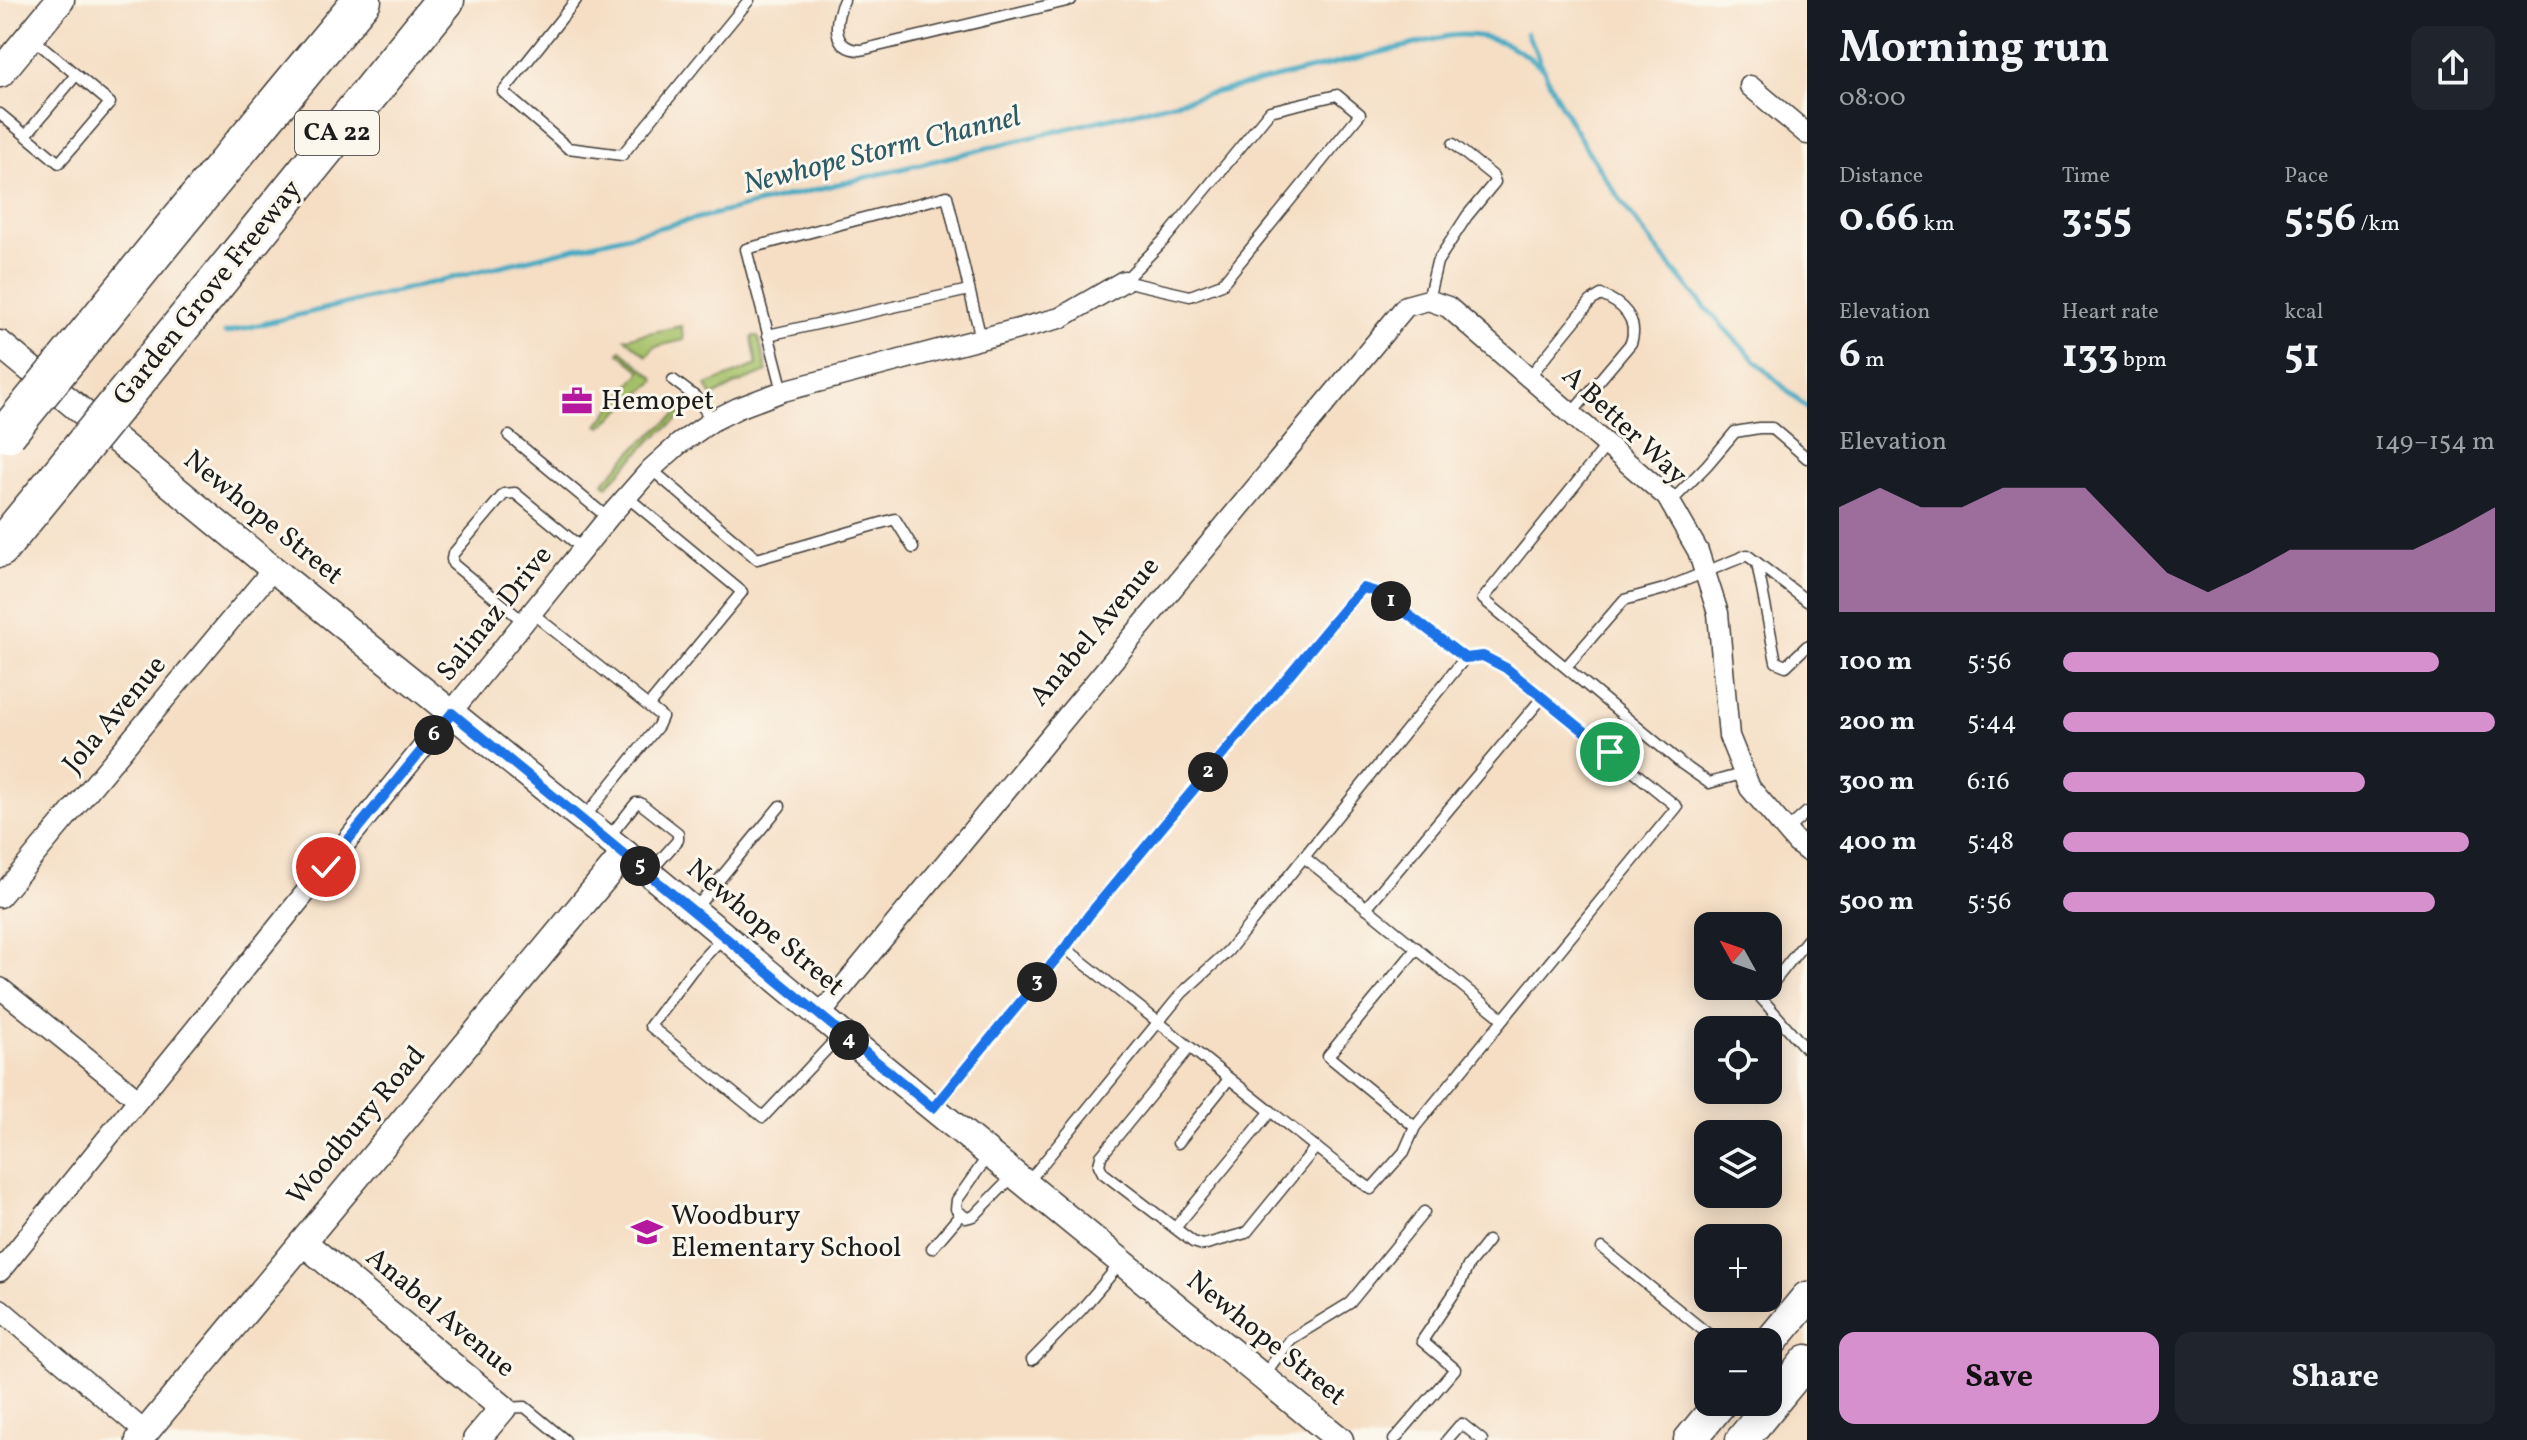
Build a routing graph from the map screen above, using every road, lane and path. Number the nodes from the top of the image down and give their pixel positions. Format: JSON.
{"nodes":[{"id":1,"x":60,"y":0,"type":"edge"},
{"id":2,"x":362,"y":0,"type":"edge"},
{"id":3,"x":445,"y":0,"type":"edge"},
{"id":4,"x":576,"y":0,"type":"edge"},
{"id":5,"x":749,"y":0,"type":"edge"},
{"id":6,"x":844,"y":0,"type":"edge"},
{"id":7,"x":1071,"y":0,"type":"edge"},
{"id":8,"x":31,"y":36,"type":"junction"},
{"id":9,"x":0,"y":73,"type":"edge"},
{"id":10,"x":76,"y":75,"type":"junction"},
{"id":11,"x":1750,"y":86,"type":"dead end"},
{"id":12,"x":0,"y":114,"type":"edge"},
{"id":13,"x":1807,"y":134,"type":"edge"},
{"id":14,"x":26,"y":135,"type":"junction"},
{"id":15,"x":1453,"y":144,"type":"dead end"},
{"id":16,"x":1124,"y":281,"type":"junction"},
{"id":17,"x":969,"y":290,"type":"junction"},
{"id":18,"x":1428,"y":300,"type":"junction"},
{"id":19,"x":768,"y":335,"type":"junction"},
{"id":20,"x":981,"y":339,"type":"junction"},
{"id":21,"x":0,"y":344,"type":"edge"},
{"id":22,"x":1530,"y":376,"type":"junction"},
{"id":23,"x":673,"y":380,"type":"dead end"},
{"id":24,"x":783,"y":391,"type":"junction"},
{"id":25,"x":1572,"y":413,"type":"junction"},
{"id":26,"x":712,"y":421,"type":"junction"},
{"id":27,"x":509,"y":436,"type":"dead end"},
{"id":28,"x":3,"y":437,"type":"edge"},
{"id":29,"x":1607,"y":445,"type":"junction"},
{"id":30,"x":1807,"y":458,"type":"edge"},
{"id":31,"x":651,"y":469,"type":"junction"},
{"id":32,"x":626,"y":496,"type":"junction"},
{"id":33,"x":1670,"y":503,"type":"junction"},
{"id":34,"x":608,"y":518,"type":"junction"},
{"id":35,"x":0,"y":548,"type":"edge"},
{"id":36,"x":913,"y":548,"type":"dead end"},
{"id":37,"x":583,"y":549,"type":"junction"},
{"id":38,"x":1757,"y":563,"type":"junction"},
{"id":39,"x":273,"y":569,"type":"junction"},
{"id":40,"x":1705,"y":573,"type":"junction"},
{"id":41,"x":1807,"y":601,"type":"edge"},
{"id":42,"x":528,"y":618,"type":"junction"},
{"id":43,"x":1807,"y":646,"type":"edge"},
{"id":44,"x":1465,"y":658,"type":"junction"},
{"id":45,"x":1566,"y":667,"type":"junction"},
{"id":46,"x":1542,"y":698,"type":"junction"},
{"id":47,"x":649,"y":705,"type":"junction"},
{"id":48,"x":452,"y":713,"type":"junction"},
{"id":49,"x":1745,"y":773,"type":"junction"},
{"id":50,"x":780,"y":806,"type":"dead end"},
{"id":51,"x":1807,"y":812,"type":"edge"},
{"id":52,"x":583,"y":820,"type":"junction"},
{"id":53,"x":1787,"y":830,"type":"junction"},
{"id":54,"x":616,"y":846,"type":"junction"},
{"id":55,"x":1807,"y":851,"type":"edge"},
{"id":56,"x":1304,"y":857,"type":"junction"},
{"id":57,"x":649,"y":873,"type":"junction"},
{"id":58,"x":0,"y":897,"type":"edge"},
{"id":59,"x":1366,"y":908,"type":"junction"},
{"id":60,"x":693,"y":910,"type":"junction"},
{"id":61,"x":724,"y":936,"type":"junction"},
{"id":62,"x":1807,"y":940,"type":"edge"},
{"id":63,"x":1065,"y":948,"type":"junction"},
{"id":64,"x":1417,"y":948,"type":"junction"},
{"id":65,"x":0,"y":988,"type":"edge"},
{"id":66,"x":819,"y":1016,"type":"junction"},
{"id":67,"x":1503,"y":1019,"type":"junction"},
{"id":68,"x":1159,"y":1023,"type":"junction"},
{"id":69,"x":842,"y":1034,"type":"junction"},
{"id":70,"x":1190,"y":1047,"type":"junction"},
{"id":71,"x":1807,"y":1050,"type":"edge"},
{"id":72,"x":1229,"y":1079,"type":"junction"},
{"id":73,"x":138,"y":1099,"type":"junction"},
{"id":74,"x":933,"y":1108,"type":"junction"},
{"id":75,"x":1271,"y":1111,"type":"junction"},
{"id":76,"x":1415,"y":1127,"type":"junction"},
{"id":77,"x":1178,"y":1143,"type":"dead end"},
{"id":78,"x":1316,"y":1147,"type":"junction"},
{"id":79,"x":989,"y":1154,"type":"junction"},
{"id":80,"x":1020,"y":1180,"type":"junction"},
{"id":81,"x":1424,"y":1212,"type":"dead end"},
{"id":82,"x":961,"y":1214,"type":"junction"},
{"id":83,"x":1175,"y":1228,"type":"junction"},
{"id":84,"x":1488,"y":1241,"type":"dead end"},
{"id":85,"x":303,"y":1242,"type":"junction"},
{"id":86,"x":932,"y":1248,"type":"dead end"},
{"id":87,"x":1602,"y":1248,"type":"dead end"},
{"id":88,"x":1122,"y":1263,"type":"junction"},
{"id":89,"x":0,"y":1271,"type":"edge"},
{"id":90,"x":1807,"y":1298,"type":"edge"},
{"id":91,"x":0,"y":1309,"type":"edge"},
{"id":92,"x":1701,"y":1328,"type":"edge"},
{"id":93,"x":1782,"y":1328,"type":"edge"},
{"id":94,"x":1032,"y":1360,"type":"dead end"},
{"id":95,"x":1807,"y":1361,"type":"edge"},
{"id":96,"x":1262,"y":1377,"type":"junction"},
{"id":97,"x":503,"y":1408,"type":"junction"},
{"id":98,"x":1710,"y":1416,"type":"edge"},
{"id":99,"x":142,"y":1436,"type":"edge"},
{"id":100,"x":483,"y":1438,"type":"edge"},
{"id":101,"x":565,"y":1440,"type":"edge"},
{"id":102,"x":1340,"y":1440,"type":"edge"},
{"id":103,"x":1394,"y":1440,"type":"edge"},
{"id":104,"x":1447,"y":1440,"type":"edge"},
{"id":105,"x":1482,"y":1440,"type":"edge"},
{"id":106,"x":1690,"y":1440,"type":"edge"},
{"id":107,"x":1742,"y":1440,"type":"edge"}],
"edges":[{"from":1,"to":8,"type":"main road"},
{"from":2,"to":28,"type":"highway","number":"CA 22","bridge":true},
{"from":3,"to":35,"type":"highway","name":"Garden Grove Freeway","number":"CA 22","bridge":true},
{"from":4,"to":5,"type":"lane"},
{"from":6,"to":7,"type":"lane"},
{"from":8,"to":9,"type":"main road"},
{"from":8,"to":10,"type":"lane"},
{"from":10,"to":14,"type":"lane"},
{"from":10,"to":14,"type":"lane"},
{"from":11,"to":13,"type":"street"},
{"from":12,"to":14,"type":"lane"},
{"from":15,"to":18,"type":"lane"},
{"from":16,"to":16,"type":"lane"},
{"from":16,"to":20,"type":"street","name":"Salinaz Drive"},
{"from":17,"to":19,"type":"lane"},
{"from":17,"to":19,"type":"lane"},
{"from":17,"to":20,"type":"lane"},
{"from":18,"to":22,"type":"street","name":"A Better Way"},
{"from":18,"to":66,"type":"street","name":"Anabel Avenue"},
{"from":19,"to":24,"type":"lane"},
{"from":20,"to":24,"type":"street","name":"Salinaz Drive"},
{"from":21,"to":39,"type":"street","name":"Newhope Street"},
{"from":22,"to":25,"type":"street","name":"A Better Way"},
{"from":22,"to":25,"type":"lane"},
{"from":23,"to":26,"type":"lane"},
{"from":24,"to":26,"type":"street","name":"Salinaz Drive"},
{"from":25,"to":29,"type":"street","name":"A Better Way"},
{"from":26,"to":31,"type":"street","name":"Salinaz Drive"},
{"from":27,"to":34,"type":"lane"},
{"from":29,"to":33,"type":"street","name":"A Better Way"},
{"from":29,"to":45,"type":"lane"},
{"from":30,"to":33,"type":"lane"},
{"from":31,"to":32,"type":"street","name":"Salinaz Drive"},
{"from":31,"to":36,"type":"lane"},
{"from":32,"to":34,"type":"street","name":"Salinaz Drive"},
{"from":32,"to":47,"type":"lane"},
{"from":33,"to":40,"type":"street","name":"A Better Way"},
{"from":34,"to":37,"type":"street","name":"Salinaz Drive"},
{"from":37,"to":42,"type":"street","name":"Salinaz Drive"},
{"from":37,"to":42,"type":"lane"},
{"from":38,"to":40,"type":"lane"},
{"from":38,"to":41,"type":"lane"},
{"from":38,"to":43,"type":"lane"},
{"from":39,"to":48,"type":"street","name":"Newhope Street"},
{"from":39,"to":58,"type":"street","name":"Jola Avenue"},
{"from":40,"to":45,"type":"lane"},
{"from":40,"to":49,"type":"street","name":"A Better Way"},
{"from":42,"to":47,"type":"lane"},
{"from":42,"to":48,"type":"street","name":"Salinaz Drive"},
{"from":44,"to":46,"type":"lane"},
{"from":44,"to":56,"type":"lane"},
{"from":44,"to":63,"type":"lane"},
{"from":45,"to":49,"type":"lane"},
{"from":46,"to":59,"type":"lane"},
{"from":46,"to":67,"type":"lane"},
{"from":47,"to":52,"type":"lane"},
{"from":48,"to":52,"type":"street","name":"Newhope Street"},
{"from":48,"to":73,"type":"street","name":"Salinaz Drive"},
{"from":49,"to":53,"type":"street","name":"A Better Way"},
{"from":50,"to":60,"type":"lane"},
{"from":51,"to":53,"type":"lane"},
{"from":52,"to":54,"type":"street","name":"Newhope Street"},
{"from":53,"to":55,"type":"street","name":"A Better Way"},
{"from":54,"to":57,"type":"street","name":"Newhope Street"},
{"from":54,"to":57,"type":"lane"},
{"from":54,"to":85,"type":"street","name":"Woodbury Road"},
{"from":56,"to":59,"type":"lane"},
{"from":56,"to":68,"type":"lane"},
{"from":57,"to":60,"type":"street","name":"Newhope Street"},
{"from":59,"to":64,"type":"lane"},
{"from":60,"to":61,"type":"street","name":"Newhope Street"},
{"from":61,"to":66,"type":"street","name":"Newhope Street"},
{"from":61,"to":69,"type":"lane"},
{"from":62,"to":71,"type":"lane"},
{"from":63,"to":68,"type":"lane"},
{"from":63,"to":74,"type":"lane"},
{"from":64,"to":67,"type":"lane"},
{"from":64,"to":76,"type":"lane"},
{"from":65,"to":73,"type":"street"},
{"from":66,"to":69,"type":"street","name":"Newhope Street"},
{"from":67,"to":76,"type":"lane"},
{"from":68,"to":70,"type":"lane"},
{"from":68,"to":80,"type":"lane"},
{"from":69,"to":74,"type":"street","name":"Newhope Street"},
{"from":70,"to":72,"type":"lane"},
{"from":70,"to":83,"type":"lane"},
{"from":72,"to":75,"type":"lane"},
{"from":72,"to":77,"type":"lane"},
{"from":73,"to":89,"type":"street","name":"Salinaz Drive"},
{"from":74,"to":79,"type":"street","name":"Newhope Street"},
{"from":75,"to":78,"type":"lane"},
{"from":75,"to":83,"type":"lane"},
{"from":76,"to":78,"type":"lane"},
{"from":78,"to":83,"type":"lane"},
{"from":79,"to":80,"type":"street","name":"Newhope Street"},
{"from":79,"to":82,"type":"lane"},
{"from":80,"to":82,"type":"lane"},
{"from":80,"to":88,"type":"street","name":"Newhope Street"},
{"from":81,"to":96,"type":"lane"},
{"from":82,"to":86,"type":"lane"},
{"from":84,"to":103,"type":"lane"},
{"from":85,"to":97,"type":"street","name":"Anabel Avenue"},
{"from":85,"to":99,"type":"street","name":"Woodbury Road"},
{"from":87,"to":92,"type":"lane"},
{"from":88,"to":94,"type":"lane"},
{"from":88,"to":96,"type":"street","name":"Newhope Street"},
{"from":90,"to":93,"type":"main road"},
{"from":91,"to":99,"type":"street"},
{"from":95,"to":107,"type":"main road"},
{"from":96,"to":102,"type":"street","name":"Newhope Street"},
{"from":97,"to":100,"type":"street","name":"Anabel Avenue"},
{"from":97,"to":101,"type":"lane"},
{"from":98,"to":106,"type":"main road"},
{"from":104,"to":105,"type":"lane"}]}
